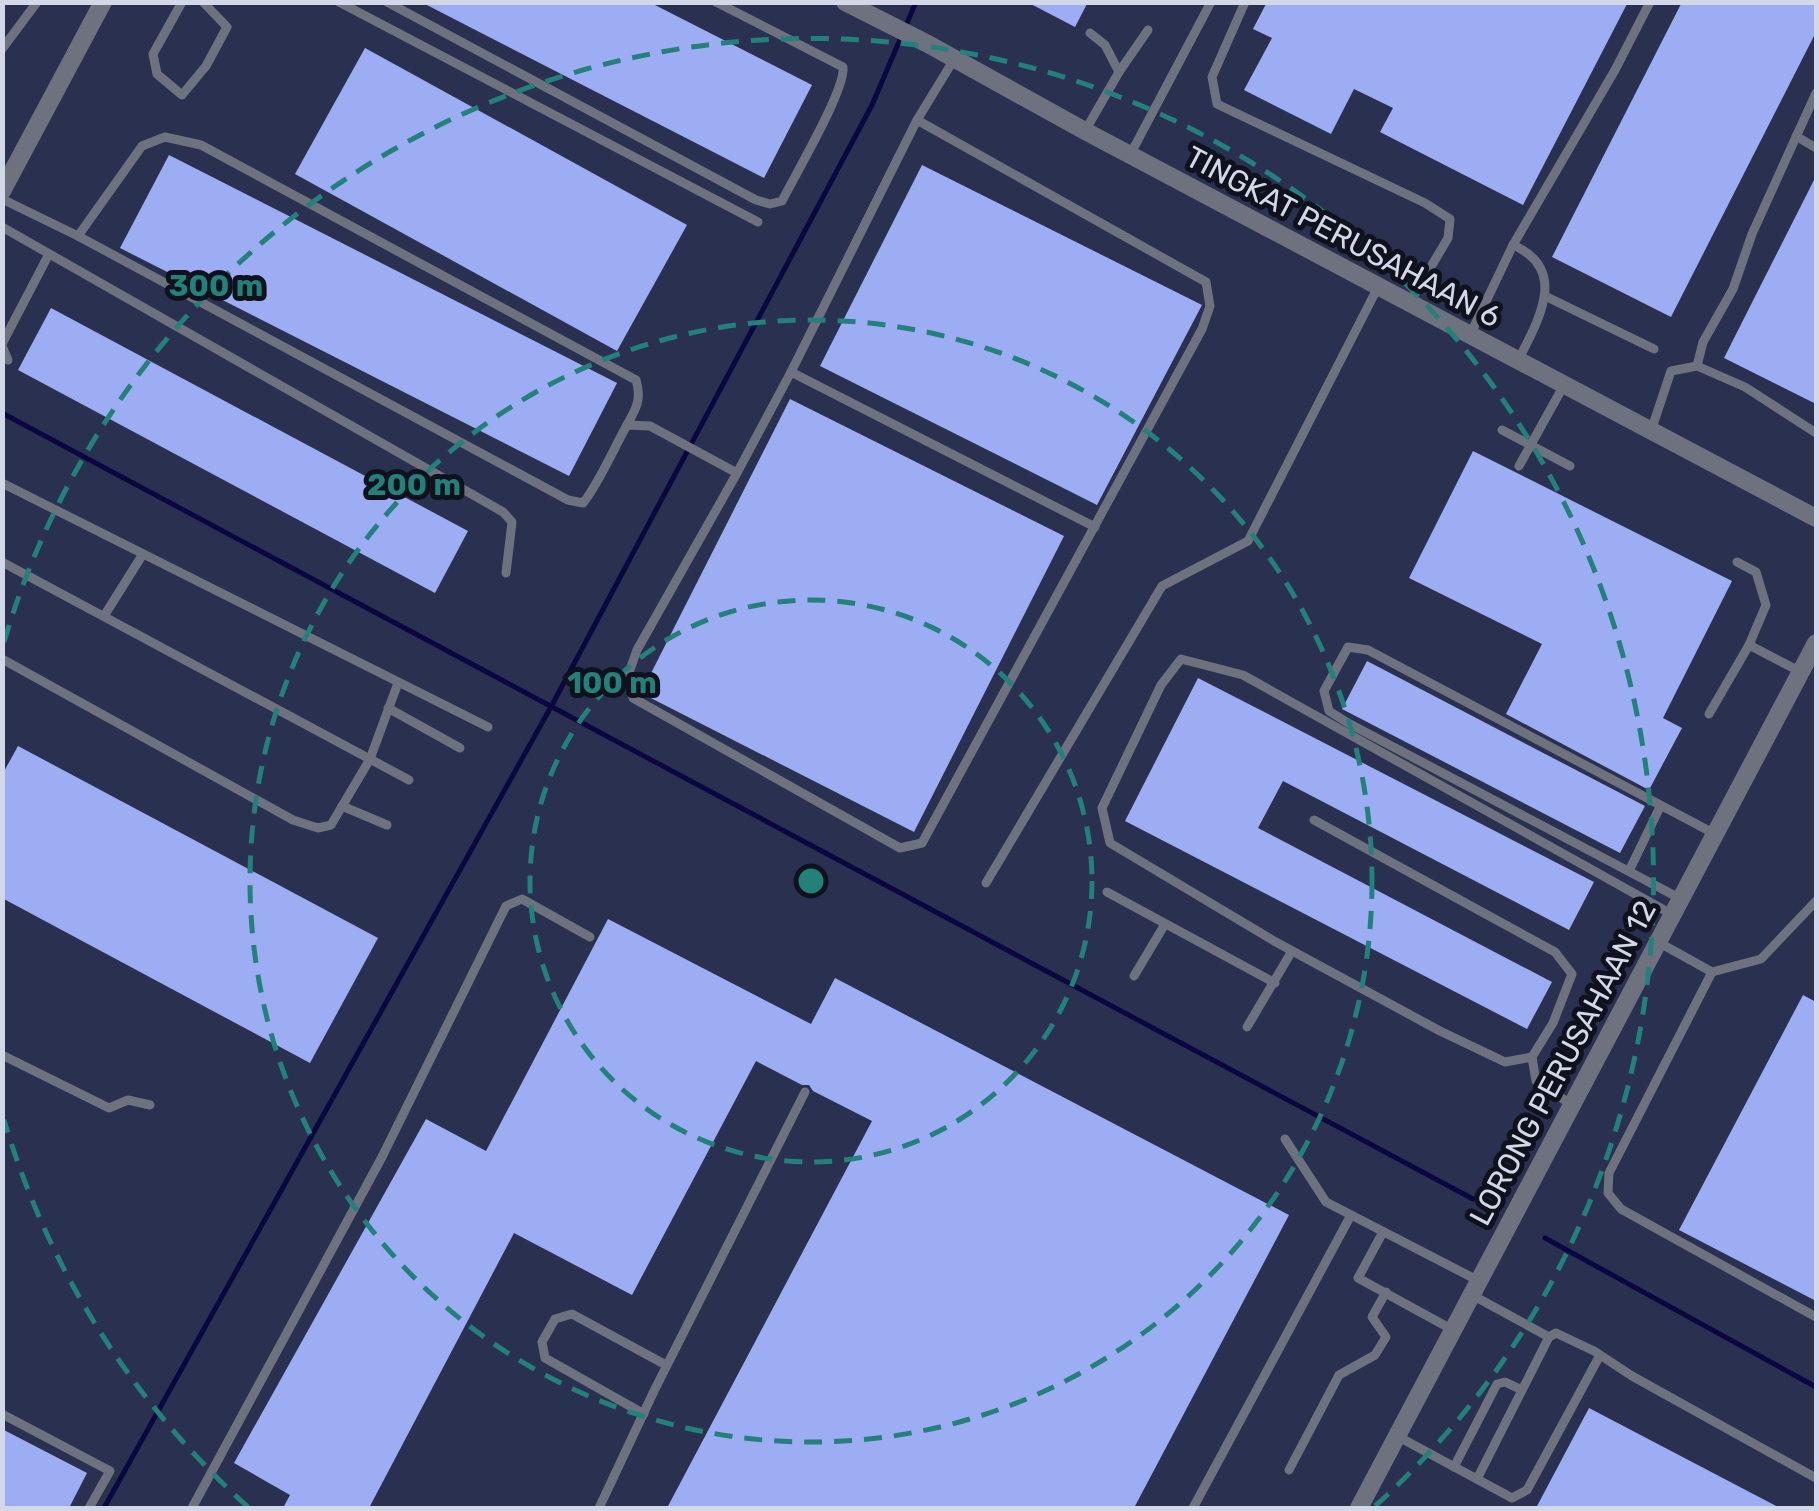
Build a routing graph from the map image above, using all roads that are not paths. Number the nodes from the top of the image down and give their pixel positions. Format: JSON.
{"nodes":[{"id":1,"x":38,"y":2,"type":"edge"},
{"id":2,"x":103,"y":2,"type":"edge"},
{"id":3,"x":182,"y":2,"type":"edge"},
{"id":4,"x":203,"y":2,"type":"edge"},
{"id":5,"x":340,"y":2,"type":"edge"},
{"id":6,"x":387,"y":2,"type":"edge"},
{"id":7,"x":716,"y":2,"type":"edge"},
{"id":8,"x":844,"y":2,"type":"edge"},
{"id":9,"x":1211,"y":2,"type":"edge"},
{"id":10,"x":1245,"y":2,"type":"edge"},
{"id":11,"x":1650,"y":2,"type":"edge"},
{"id":12,"x":865,"y":8,"type":"edge"},
{"id":13,"x":1148,"y":30,"type":"dead end"},
{"id":14,"x":1090,"y":32,"type":"dead end"},
{"id":15,"x":2,"y":49,"type":"edge"},
{"id":16,"x":953,"y":60,"type":"junction"},
{"id":17,"x":1119,"y":72,"type":"junction"},
{"id":18,"x":1816,"y":93,"type":"edge"},
{"id":19,"x":917,"y":120,"type":"junction"},
{"id":20,"x":1085,"y":131,"type":"junction"},
{"id":21,"x":1796,"y":136,"type":"junction"},
{"id":22,"x":1816,"y":148,"type":"edge"},
{"id":23,"x":1130,"y":155,"type":"junction"},
{"id":24,"x":2,"y":191,"type":"edge"},
{"id":25,"x":2,"y":199,"type":"edge"},
{"id":26,"x":758,"y":222,"type":"dead end"},
{"id":27,"x":2,"y":227,"type":"edge"},
{"id":28,"x":78,"y":236,"type":"junction"},
{"id":29,"x":1513,"y":245,"type":"junction"},
{"id":30,"x":49,"y":254,"type":"junction"},
{"id":31,"x":1378,"y":287,"type":"junction"},
{"id":32,"x":1545,"y":296,"type":"junction"},
{"id":33,"x":1409,"y":304,"type":"junction"},
{"id":34,"x":1470,"y":336,"type":"junction"},
{"id":35,"x":2,"y":345,"type":"edge"},
{"id":36,"x":1654,"y":349,"type":"dead end"},
{"id":37,"x":8,"y":360,"type":"dead end"},
{"id":38,"x":1518,"y":360,"type":"junction"},
{"id":39,"x":1697,"y":366,"type":"junction"},
{"id":40,"x":791,"y":372,"type":"junction"},
{"id":41,"x":1564,"y":385,"type":"junction"},
{"id":42,"x":627,"y":425,"type":"junction"},
{"id":43,"x":1502,"y":430,"type":"dead end"},
{"id":44,"x":1651,"y":431,"type":"junction"},
{"id":45,"x":1816,"y":433,"type":"edge"},
{"id":46,"x":1532,"y":444,"type":"junction"},
{"id":47,"x":1520,"y":466,"type":"dead end"},
{"id":48,"x":1570,"y":466,"type":"dead end"},
{"id":49,"x":736,"y":473,"type":"junction"},
{"id":50,"x":2,"y":482,"type":"edge"},
{"id":51,"x":1816,"y":518,"type":"edge"},
{"id":52,"x":1094,"y":526,"type":"junction"},
{"id":53,"x":142,"y":554,"type":"junction"},
{"id":54,"x":2,"y":562,"type":"edge"},
{"id":55,"x":1737,"y":562,"type":"dead end"},
{"id":56,"x":506,"y":572,"type":"dead end"},
{"id":57,"x":104,"y":616,"type":"junction"},
{"id":58,"x":1816,"y":643,"type":"edge"},
{"id":59,"x":1749,"y":645,"type":"junction"},
{"id":60,"x":2,"y":659,"type":"edge"},
{"id":61,"x":1801,"y":672,"type":"junction"},
{"id":62,"x":398,"y":683,"type":"junction"},
{"id":63,"x":388,"y":708,"type":"junction"},
{"id":64,"x":1709,"y":714,"type":"dead end"},
{"id":65,"x":488,"y":727,"type":"dead end"},
{"id":66,"x":460,"y":748,"type":"dead end"},
{"id":67,"x":370,"y":759,"type":"junction"},
{"id":68,"x":409,"y":780,"type":"dead end"},
{"id":69,"x":342,"y":806,"type":"junction"},
{"id":70,"x":1660,"y":807,"type":"junction"},
{"id":71,"x":1314,"y":820,"type":"dead end"},
{"id":72,"x":387,"y":826,"type":"dead end"},
{"id":73,"x":1715,"y":834,"type":"junction"},
{"id":74,"x":1629,"y":872,"type":"junction"},
{"id":75,"x":986,"y":884,"type":"dead end"},
{"id":76,"x":1107,"y":892,"type":"dead end"},
{"id":77,"x":1816,"y":901,"type":"edge"},
{"id":78,"x":1677,"y":907,"type":"junction"},
{"id":79,"x":1165,"y":924,"type":"junction"},
{"id":80,"x":590,"y":937,"type":"dead end"},
{"id":81,"x":1658,"y":942,"type":"junction"},
{"id":82,"x":1292,"y":951,"type":"junction"},
{"id":83,"x":1712,"y":972,"type":"junction"},
{"id":84,"x":1134,"y":976,"type":"dead end"},
{"id":85,"x":1275,"y":983,"type":"junction"},
{"id":86,"x":1247,"y":1028,"type":"dead end"},
{"id":87,"x":2,"y":1055,"type":"edge"},
{"id":88,"x":1532,"y":1057,"type":"junction"},
{"id":89,"x":805,"y":1092,"type":"dead end"},
{"id":90,"x":150,"y":1105,"type":"dead end"},
{"id":91,"x":1572,"y":1105,"type":"junction"},
{"id":92,"x":1284,"y":1140,"type":"dead end"},
{"id":93,"x":1351,"y":1215,"type":"junction"},
{"id":94,"x":1383,"y":1232,"type":"junction"},
{"id":95,"x":1475,"y":1288,"type":"junction"},
{"id":96,"x":1386,"y":1292,"type":"junction"},
{"id":97,"x":1816,"y":1318,"type":"edge"},
{"id":98,"x":1453,"y":1330,"type":"junction"},
{"id":99,"x":1549,"y":1336,"type":"junction"},
{"id":100,"x":1599,"y":1357,"type":"junction"},
{"id":101,"x":666,"y":1365,"type":"junction"},
{"id":102,"x":1522,"y":1390,"type":"junction"},
{"id":103,"x":2,"y":1414,"type":"edge"},
{"id":104,"x":644,"y":1414,"type":"junction"},
{"id":105,"x":1397,"y":1436,"type":"junction"},
{"id":106,"x":1454,"y":1467,"type":"junction"},
{"id":107,"x":1289,"y":1470,"type":"dead end"},
{"id":108,"x":1816,"y":1478,"type":"edge"},
{"id":109,"x":1477,"y":1479,"type":"junction"},
{"id":110,"x":89,"y":1508,"type":"edge"},
{"id":111,"x":192,"y":1508,"type":"edge"},
{"id":112,"x":599,"y":1508,"type":"edge"},
{"id":113,"x":1193,"y":1508,"type":"edge"},
{"id":114,"x":1359,"y":1508,"type":"edge"}],
"edges":[{"from":1,"to":15,"type":"lane"},
{"from":2,"to":24,"type":"street"},
{"from":3,"to":4,"type":"lane"},
{"from":5,"to":26,"type":"lane"},
{"from":6,"to":7,"type":"lane"},
{"from":8,"to":12,"type":"street","name":"TINGKAT PERUSAHAAN 6"},
{"from":9,"to":23,"type":"lane"},
{"from":10,"to":33,"type":"lane"},
{"from":11,"to":29,"type":"lane"},
{"from":12,"to":16,"type":"street","name":"TINGKAT PERUSAHAAN 6"},
{"from":13,"to":17,"type":"lane"},
{"from":14,"to":17,"type":"lane"},
{"from":16,"to":19,"type":"lane"},
{"from":16,"to":20,"type":"street","name":"TINGKAT PERUSAHAAN 6"},
{"from":17,"to":20,"type":"lane"},
{"from":18,"to":21,"type":"lane"},
{"from":19,"to":40,"type":"lane"},
{"from":19,"to":52,"type":"lane"},
{"from":20,"to":23,"type":"street","name":"TINGKAT PERUSAHAAN 6"},
{"from":21,"to":22,"type":"lane"},
{"from":21,"to":39,"type":"lane"},
{"from":23,"to":31,"type":"street","name":"TINGKAT PERUSAHAAN 6"},
{"from":25,"to":28,"type":"lane"},
{"from":27,"to":30,"type":"lane"},
{"from":28,"to":42,"type":"lane"},
{"from":28,"to":42,"type":"lane"},
{"from":29,"to":32,"type":"lane"},
{"from":29,"to":34,"type":"lane"},
{"from":30,"to":35,"type":"lane"},
{"from":30,"to":56,"type":"lane"},
{"from":31,"to":33,"type":"street","name":"TINGKAT PERUSAHAAN 6"},
{"from":31,"to":75,"type":"lane"},
{"from":32,"to":36,"type":"lane"},
{"from":32,"to":38,"type":"lane"},
{"from":33,"to":34,"type":"street","name":"TINGKAT PERUSAHAAN 6"},
{"from":34,"to":38,"type":"street","name":"TINGKAT PERUSAHAAN 6"},
{"from":35,"to":37,"type":"lane"},
{"from":38,"to":41,"type":"street","name":"TINGKAT PERUSAHAAN 6"},
{"from":39,"to":44,"type":"lane"},
{"from":39,"to":45,"type":"lane"},
{"from":40,"to":49,"type":"lane"},
{"from":40,"to":52,"type":"lane"},
{"from":41,"to":44,"type":"street","name":"TINGKAT PERUSAHAAN 6"},
{"from":41,"to":46,"type":"lane"},
{"from":42,"to":49,"type":"lane"},
{"from":43,"to":46,"type":"lane"},
{"from":44,"to":51,"type":"street","name":"TINGKAT PERUSAHAAN 6"},
{"from":46,"to":47,"type":"lane"},
{"from":46,"to":48,"type":"lane"},
{"from":49,"to":52,"type":"lane"},
{"from":50,"to":53,"type":"lane"},
{"from":53,"to":57,"type":"lane"},
{"from":53,"to":62,"type":"lane"},
{"from":54,"to":57,"type":"lane"},
{"from":55,"to":59,"type":"lane"},
{"from":57,"to":67,"type":"lane"},
{"from":58,"to":61,"type":"street","name":"LORONG PERUSAHAAN 12"},
{"from":59,"to":61,"type":"lane"},
{"from":59,"to":64,"type":"lane"},
{"from":60,"to":69,"type":"lane"},
{"from":61,"to":73,"type":"street","name":"LORONG PERUSAHAAN 12"},
{"from":62,"to":63,"type":"lane"},
{"from":62,"to":65,"type":"lane"},
{"from":63,"to":66,"type":"lane"},
{"from":63,"to":67,"type":"lane"},
{"from":67,"to":68,"type":"lane"},
{"from":67,"to":69,"type":"lane"},
{"from":69,"to":72,"type":"lane"},
{"from":70,"to":73,"type":"lane"},
{"from":70,"to":74,"type":"lane"},
{"from":70,"to":74,"type":"lane"},
{"from":71,"to":88,"type":"lane"},
{"from":73,"to":78,"type":"street","name":"LORONG PERUSAHAAN 12"},
{"from":74,"to":78,"type":"lane"},
{"from":76,"to":79,"type":"lane"},
{"from":77,"to":83,"type":"lane"},
{"from":78,"to":81,"type":"street","name":"LORONG PERUSAHAAN 12"},
{"from":78,"to":82,"type":"lane"},
{"from":79,"to":84,"type":"lane"},
{"from":79,"to":85,"type":"lane"},
{"from":80,"to":111,"type":"lane"},
{"from":81,"to":83,"type":"lane"},
{"from":81,"to":91,"type":"street","name":"LORONG PERUSAHAAN 12"},
{"from":82,"to":85,"type":"lane"},
{"from":82,"to":88,"type":"lane"},
{"from":83,"to":97,"type":"lane"},
{"from":85,"to":86,"type":"lane"},
{"from":87,"to":90,"type":"lane"},
{"from":88,"to":91,"type":"lane"},
{"from":89,"to":101,"type":"lane"},
{"from":91,"to":95,"type":"street","name":"LORONG PERUSAHAAN 12"},
{"from":92,"to":93,"type":"lane"},
{"from":93,"to":94,"type":"lane"},
{"from":93,"to":113,"type":"lane"},
{"from":94,"to":95,"type":"lane"},
{"from":94,"to":96,"type":"lane"},
{"from":95,"to":98,"type":"street","name":"LORONG PERUSAHAAN 12"},
{"from":95,"to":99,"type":"lane"},
{"from":96,"to":98,"type":"lane"},
{"from":96,"to":107,"type":"lane"},
{"from":98,"to":105,"type":"street","name":"LORONG PERUSAHAAN 12"},
{"from":99,"to":100,"type":"lane"},
{"from":99,"to":102,"type":"lane"},
{"from":100,"to":108,"type":"lane"},
{"from":100,"to":109,"type":"lane"},
{"from":101,"to":104,"type":"lane"},
{"from":101,"to":104,"type":"lane"},
{"from":102,"to":106,"type":"lane"},
{"from":102,"to":109,"type":"lane"},
{"from":103,"to":110,"type":"lane"},
{"from":104,"to":112,"type":"lane"},
{"from":105,"to":106,"type":"lane"},
{"from":105,"to":114,"type":"street","name":"LORONG PERUSAHAAN 12"},
{"from":106,"to":109,"type":"lane"}]}
